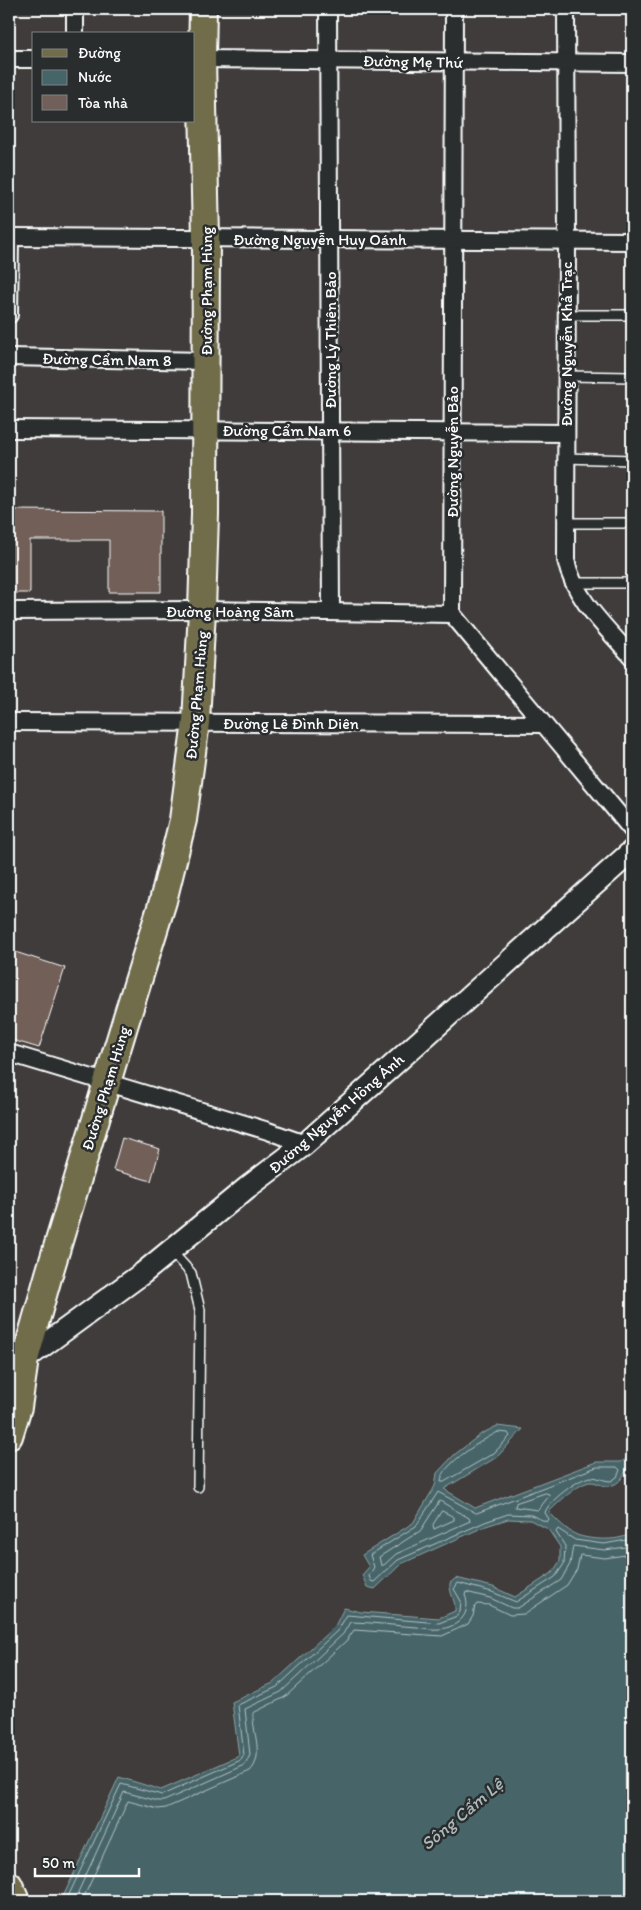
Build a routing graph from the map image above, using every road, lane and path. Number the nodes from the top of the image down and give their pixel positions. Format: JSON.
{"nodes":[{"id":1,"x":75,"y":9,"type":"edge"},
{"id":2,"x":203,"y":9,"type":"edge"},
{"id":3,"x":328,"y":9,"type":"edge"},
{"id":4,"x":454,"y":9,"type":"edge"},
{"id":5,"x":566,"y":9,"type":"edge"},
{"id":6,"x":75,"y":32,"type":"edge"},
{"id":7,"x":9,"y":59,"type":"edge"},
{"id":8,"x":32,"y":59,"type":"edge"},
{"id":9,"x":198,"y":59,"type":"edge"},
{"id":10,"x":327,"y":60,"type":"junction"},
{"id":11,"x":453,"y":61,"type":"junction"},
{"id":12,"x":566,"y":62,"type":"junction"},
{"id":13,"x":632,"y":62,"type":"edge"},
{"id":14,"x":9,"y":237,"type":"edge"},
{"id":15,"x":206,"y":238,"type":"junction"},
{"id":16,"x":329,"y":239,"type":"junction"},
{"id":17,"x":454,"y":240,"type":"junction"},
{"id":18,"x":567,"y":241,"type":"junction"},
{"id":19,"x":632,"y":241,"type":"edge"},
{"id":20,"x":9,"y":315,"type":"edge"},
{"id":21,"x":567,"y":315,"type":"junction"},
{"id":22,"x":632,"y":315,"type":"edge"},
{"id":23,"x":9,"y":357,"type":"edge"},
{"id":24,"x":206,"y":361,"type":"junction"},
{"id":25,"x":566,"y":376,"type":"junction"},
{"id":26,"x":632,"y":377,"type":"edge"},
{"id":27,"x":9,"y":429,"type":"edge"},
{"id":28,"x":206,"y":430,"type":"junction"},
{"id":29,"x":330,"y":431,"type":"junction"},
{"id":30,"x":452,"y":432,"type":"junction"},
{"id":31,"x":566,"y":433,"type":"junction"},
{"id":32,"x":565,"y":458,"type":"junction"},
{"id":33,"x":632,"y":460,"type":"edge"},
{"id":34,"x":565,"y":523,"type":"junction"},
{"id":35,"x":632,"y":523,"type":"edge"},
{"id":36,"x":573,"y":583,"type":"junction"},
{"id":37,"x":632,"y":583,"type":"edge"},
{"id":38,"x":202,"y":610,"type":"junction"},
{"id":39,"x":9,"y":612,"type":"edge"},
{"id":40,"x":331,"y":612,"type":"junction"},
{"id":41,"x":452,"y":614,"type":"junction"},
{"id":42,"x":632,"y":657,"type":"edge"},
{"id":43,"x":9,"y":722,"type":"edge"},
{"id":44,"x":196,"y":722,"type":"junction"},
{"id":45,"x":543,"y":724,"type":"junction"},
{"id":46,"x":632,"y":830,"type":"edge"},
{"id":47,"x":632,"y":851,"type":"edge"},
{"id":48,"x":9,"y":1053,"type":"edge"},
{"id":49,"x":107,"y":1082,"type":"junction"},
{"id":50,"x":305,"y":1144,"type":"junction"},
{"id":51,"x":171,"y":1250,"type":"junction"},
{"id":52,"x":17,"y":1363,"type":"edge"},
{"id":53,"x":9,"y":1383,"type":"edge"},
{"id":54,"x":9,"y":1436,"type":"edge"},
{"id":55,"x":198,"y":1487,"type":"dead end"},
{"id":56,"x":9,"y":1885,"type":"edge"},
{"id":57,"x":16,"y":1901,"type":"edge"}],
"edges":[{"from":1,"to":6,"type":"street"},
{"from":2,"to":9,"type":"main road","name":"Đường Phạm Hùng"},
{"from":3,"to":10,"type":"street","name":"Đường Lý Thiên Bảo"},
{"from":4,"to":11,"type":"street","name":"Đường Nguyễn Bảo"},
{"from":5,"to":12,"type":"street","name":"Đường Nguyễn Khả Trạc"},
{"from":7,"to":8,"type":"street"},
{"from":9,"to":10,"type":"street","name":"Đường Mẹ Thứ"},
{"from":9,"to":15,"type":"main road","name":"Đường Phạm Hùng"},
{"from":10,"to":11,"type":"street","name":"Đường Mẹ Thứ"},
{"from":10,"to":16,"type":"street","name":"Đường Lý Thiên Bảo"},
{"from":11,"to":12,"type":"street","name":"Đường Mẹ Thứ"},
{"from":11,"to":17,"type":"street","name":"Đường Nguyễn Bảo"},
{"from":12,"to":13,"type":"street","name":"Đường Mẹ Thứ"},
{"from":12,"to":18,"type":"street","name":"Đường Nguyễn Khả Trạc"},
{"from":14,"to":15,"type":"street","name":"Đường Nguyễn Huy Oánh"},
{"from":14,"to":20,"type":"street"},
{"from":15,"to":16,"type":"street","name":"Đường Nguyễn Huy Oánh"},
{"from":15,"to":24,"type":"main road","name":"Đường Phạm Hùng"},
{"from":16,"to":17,"type":"street","name":"Đường Nguyễn Huy Oánh"},
{"from":16,"to":29,"type":"street","name":"Đường Lý Thiên Bảo"},
{"from":17,"to":18,"type":"street","name":"Đường Nguyễn Huy Oánh"},
{"from":17,"to":30,"type":"street","name":"Đường Nguyễn Bảo"},
{"from":18,"to":19,"type":"street","name":"Đường Nguyễn Huy Oánh"},
{"from":18,"to":21,"type":"street","name":"Đường Nguyễn Khả Trạc"},
{"from":21,"to":22,"type":"lane"},
{"from":21,"to":25,"type":"street","name":"Đường Nguyễn Khả Trạc"},
{"from":23,"to":24,"type":"street","name":"Đường Cẩm Nam 8"},
{"from":24,"to":28,"type":"main road","name":"Đường Phạm Hùng"},
{"from":25,"to":26,"type":"lane"},
{"from":25,"to":31,"type":"street","name":"Đường Nguyễn Khả Trạc"},
{"from":27,"to":28,"type":"street","name":"Đường Cẩm Nam 6"},
{"from":28,"to":29,"type":"street","name":"Đường Cẩm Nam 6"},
{"from":28,"to":38,"type":"main road","name":"Đường Phạm Hùng"},
{"from":29,"to":30,"type":"street","name":"Đường Cẩm Nam 6"},
{"from":29,"to":40,"type":"street","name":"Đường Lý Thiên Bảo"},
{"from":30,"to":31,"type":"street","name":"Đường Cẩm Nam 6"},
{"from":30,"to":41,"type":"street","name":"Đường Nguyễn Bảo"},
{"from":31,"to":32,"type":"street","name":"Đường Nguyễn Khả Trạc"},
{"from":32,"to":33,"type":"lane"},
{"from":32,"to":34,"type":"street","name":"Đường Nguyễn Khả Trạc"},
{"from":34,"to":35,"type":"lane"},
{"from":34,"to":36,"type":"street","name":"Đường Nguyễn Khả Trạc"},
{"from":36,"to":37,"type":"lane"},
{"from":36,"to":42,"type":"street","name":"Đường Nguyễn Khả Trạc"},
{"from":38,"to":39,"type":"street","name":"Đường Hoàng Sâm"},
{"from":38,"to":40,"type":"street","name":"Đường Hoàng Sâm"},
{"from":38,"to":44,"type":"main road","name":"Đường Phạm Hùng"},
{"from":40,"to":41,"type":"street","name":"Đường Hoàng Sâm"},
{"from":41,"to":45,"type":"street"},
{"from":43,"to":44,"type":"street","name":"Đường Lê Đình Diên"},
{"from":44,"to":45,"type":"street","name":"Đường Lê Đình Diên"},
{"from":44,"to":49,"type":"main road","name":"Đường Phạm Hùng"},
{"from":45,"to":46,"type":"street"},
{"from":47,"to":50,"type":"street","name":"Đường Nguyễn Hồng Ánh"},
{"from":48,"to":49,"type":"street"},
{"from":49,"to":50,"type":"street"},
{"from":49,"to":52,"type":"main road","name":"Đường Phạm Hùng"},
{"from":50,"to":51,"type":"street","name":"Đường Nguyễn Hồng Ánh"},
{"from":51,"to":52,"type":"street","name":"Đường Nguyễn Hồng Ánh"},
{"from":51,"to":55,"type":"lane"},
{"from":52,"to":53,"type":"main road","name":"Đường Phạm Hùng"},
{"from":52,"to":54,"type":"main road","name":"Đường Phạm Hùng"},
{"from":56,"to":57,"type":"main road"}]}
